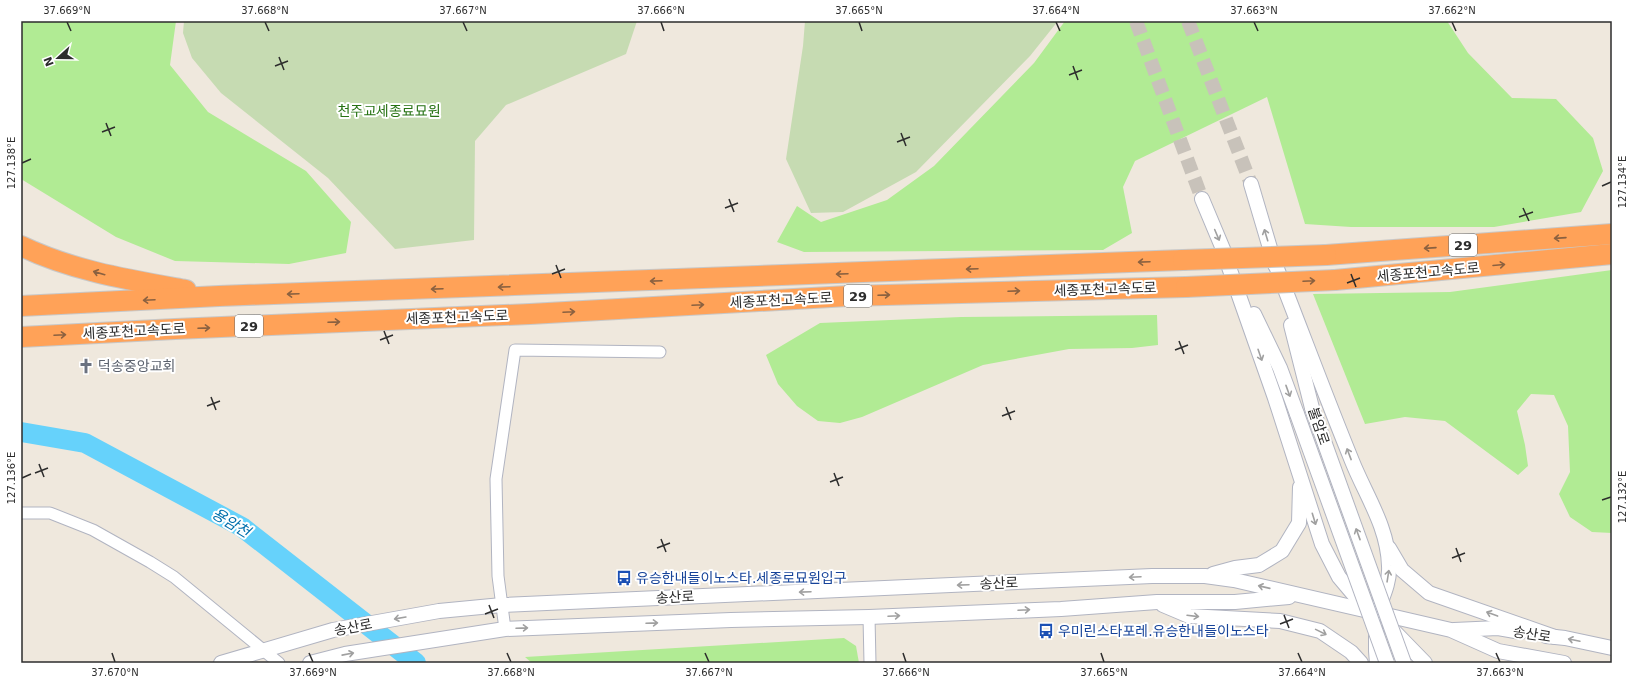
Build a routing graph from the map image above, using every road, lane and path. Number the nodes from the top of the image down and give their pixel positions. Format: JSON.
{"nodes":[{"id":1,"x":1250,"y":184,"type":"tunnel mouth"},
{"id":2,"x":1202,"y":199,"type":"tunnel mouth"},
{"id":3,"x":1605,"y":234,"type":"edge"},
{"id":4,"x":21,"y":246,"type":"edge"},
{"id":5,"x":1224,"y":253,"type":"junction"},
{"id":6,"x":1607,"y":255,"type":"edge"},
{"id":7,"x":1274,"y":261,"type":"junction"},
{"id":8,"x":219,"y":296,"type":"junction"},
{"id":9,"x":21,"y":306,"type":"edge"},
{"id":10,"x":21,"y":337,"type":"edge"},
{"id":11,"x":660,"y":352,"type":"dead end"},
{"id":12,"x":1300,"y":472,"type":"junction"},
{"id":13,"x":21,"y":513,"type":"edge"},
{"id":14,"x":1386,"y":543,"type":"junction"},
{"id":15,"x":1205,"y":576,"type":"junction"},
{"id":16,"x":1302,"y":596,"type":"junction"},
{"id":17,"x":1157,"y":602,"type":"junction"},
{"id":18,"x":502,"y":606,"type":"junction"},
{"id":19,"x":1377,"y":613,"type":"junction"},
{"id":20,"x":869,"y":618,"type":"junction"},
{"id":21,"x":505,"y":629,"type":"junction"},
{"id":22,"x":1451,"y":630,"type":"junction"},
{"id":23,"x":1554,"y":638,"type":"junction"},
{"id":24,"x":1612,"y":648,"type":"edge"},
{"id":25,"x":263,"y":650,"type":"junction"},
{"id":26,"x":221,"y":663,"type":"edge"},
{"id":27,"x":279,"y":663,"type":"edge"},
{"id":28,"x":310,"y":663,"type":"edge"},
{"id":29,"x":870,"y":663,"type":"edge"},
{"id":30,"x":1361,"y":663,"type":"edge"},
{"id":31,"x":1377,"y":663,"type":"edge"},
{"id":32,"x":1388,"y":663,"type":"edge"},
{"id":33,"x":1404,"y":663,"type":"edge"},
{"id":34,"x":1424,"y":663,"type":"edge"},
{"id":35,"x":1564,"y":663,"type":"edge"}],
"edges":[{"from":7,"to":1,"type":"street","name":"불암로","one_way":true},
{"from":2,"to":5,"type":"street","name":"불암로","one_way":true},
{"from":3,"to":8,"type":"highway","name":"세종포천고속도로","number":"29","one_way":true,"bridge":true},
{"from":8,"to":4,"type":"highway","one_way":true},
{"from":5,"to":12,"type":"street","one_way":true},
{"from":5,"to":32,"type":"street","name":"불암로","one_way":true,"bridge":true},
{"from":10,"to":6,"type":"highway","name":"세종포천고속도로","number":"29","one_way":true,"bridge":true},
{"from":14,"to":7,"type":"street","one_way":true},
{"from":33,"to":7,"type":"street","name":"불암로","one_way":true,"bridge":true},
{"from":8,"to":9,"type":"highway","name":"세종포천고속도로","number":"29","one_way":true},
{"from":11,"to":18,"type":"street"},
{"from":12,"to":15,"type":"street"},
{"from":12,"to":19,"type":"street","one_way":true},
{"from":13,"to":25,"type":"street"},
{"from":19,"to":14,"type":"street","one_way":true},
{"from":23,"to":14,"type":"street","one_way":true},
{"from":16,"to":15,"type":"street","name":"송산로","one_way":true},
{"from":15,"to":18,"type":"street","name":"송산로","one_way":true},
{"from":16,"to":17,"type":"street","name":"송산로"},
{"from":16,"to":19,"type":"street","name":"송산로"},
{"from":20,"to":17,"type":"street","name":"송산로","one_way":true},
{"from":17,"to":30,"type":"street","one_way":true},
{"from":18,"to":21,"type":"street"},
{"from":18,"to":25,"type":"street","name":"송산로","one_way":true},
{"from":19,"to":22,"type":"street","name":"송산로"},
{"from":19,"to":31,"type":"street"},
{"from":19,"to":34,"type":"street"},
{"from":21,"to":20,"type":"street","name":"송산로","one_way":true},
{"from":20,"to":29,"type":"street"},
{"from":28,"to":21,"type":"street","name":"송산로","one_way":true},
{"from":22,"to":23,"type":"street","name":"송산로"},
{"from":22,"to":35,"type":"street","name":"송산로"},
{"from":24,"to":23,"type":"street","name":"송산로","one_way":true},
{"from":25,"to":26,"type":"street","name":"송산로"},
{"from":25,"to":27,"type":"street"}]}
